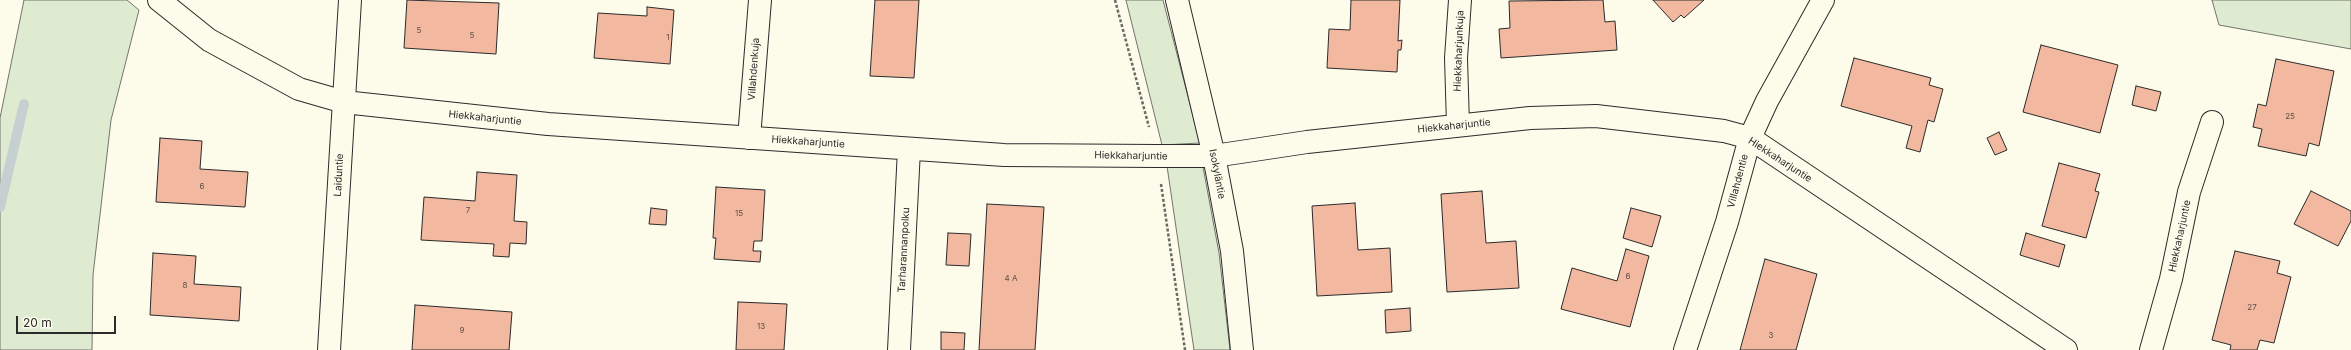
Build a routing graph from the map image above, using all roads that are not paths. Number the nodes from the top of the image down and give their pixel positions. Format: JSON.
{"nodes":[{"id":1,"x":159,"y":0,"type":"edge"},
{"id":2,"x":350,"y":0,"type":"edge"},
{"id":3,"x":760,"y":0,"type":"edge"},
{"id":4,"x":1177,"y":0,"type":"edge"},
{"id":5,"x":1460,"y":0,"type":"edge"},
{"id":6,"x":1823,"y":0,"type":"edge"},
{"id":7,"x":344,"y":102,"type":"junction"},
{"id":8,"x":2212,"y":122,"type":"dead end"},
{"id":9,"x":1458,"y":125,"type":"junction"},
{"id":10,"x":749,"y":138,"type":"junction"},
{"id":11,"x":1750,"y":138,"type":"junction"},
{"id":12,"x":908,"y":149,"type":"junction"},
{"id":13,"x":1214,"y":156,"type":"junction"},
{"id":14,"x":329,"y":350,"type":"edge"},
{"id":15,"x":900,"y":350,"type":"edge"},
{"id":16,"x":1242,"y":350,"type":"edge"},
{"id":17,"x":1685,"y":350,"type":"edge"},
{"id":18,"x":2066,"y":350,"type":"edge"},
{"id":19,"x":2151,"y":350,"type":"edge"}],
"edges":[{"from":1,"to":7,"type":"street","name":"Hiekkaharjuntie"},
{"from":2,"to":7,"type":"street","name":"Laiduntie"},
{"from":3,"to":10,"type":"street","name":"Villahdenkuja"},
{"from":4,"to":13,"type":"street","name":"Isokyläntie"},
{"from":5,"to":9,"type":"street","name":"Hiekkaharjunkuja"},
{"from":6,"to":11,"type":"street","name":"Villahdentie"},
{"from":7,"to":10,"type":"street","name":"Hiekkaharjuntie"},
{"from":7,"to":14,"type":"street","name":"Laiduntie"},
{"from":8,"to":19,"type":"street","name":"Hiekkaharjuntie"},
{"from":9,"to":11,"type":"street","name":"Hiekkaharjuntie"},
{"from":9,"to":13,"type":"street","name":"Hiekkaharjuntie"},
{"from":10,"to":12,"type":"street","name":"Hiekkaharjuntie"},
{"from":11,"to":17,"type":"street","name":"Villahdentie"},
{"from":11,"to":18,"type":"street","name":"Hiekkaharjuntie"},
{"from":12,"to":13,"type":"street","name":"Hiekkaharjuntie"},
{"from":12,"to":15,"type":"street","name":"Tarharannanpolku"},
{"from":13,"to":16,"type":"street","name":"Isokyläntie"}]}
